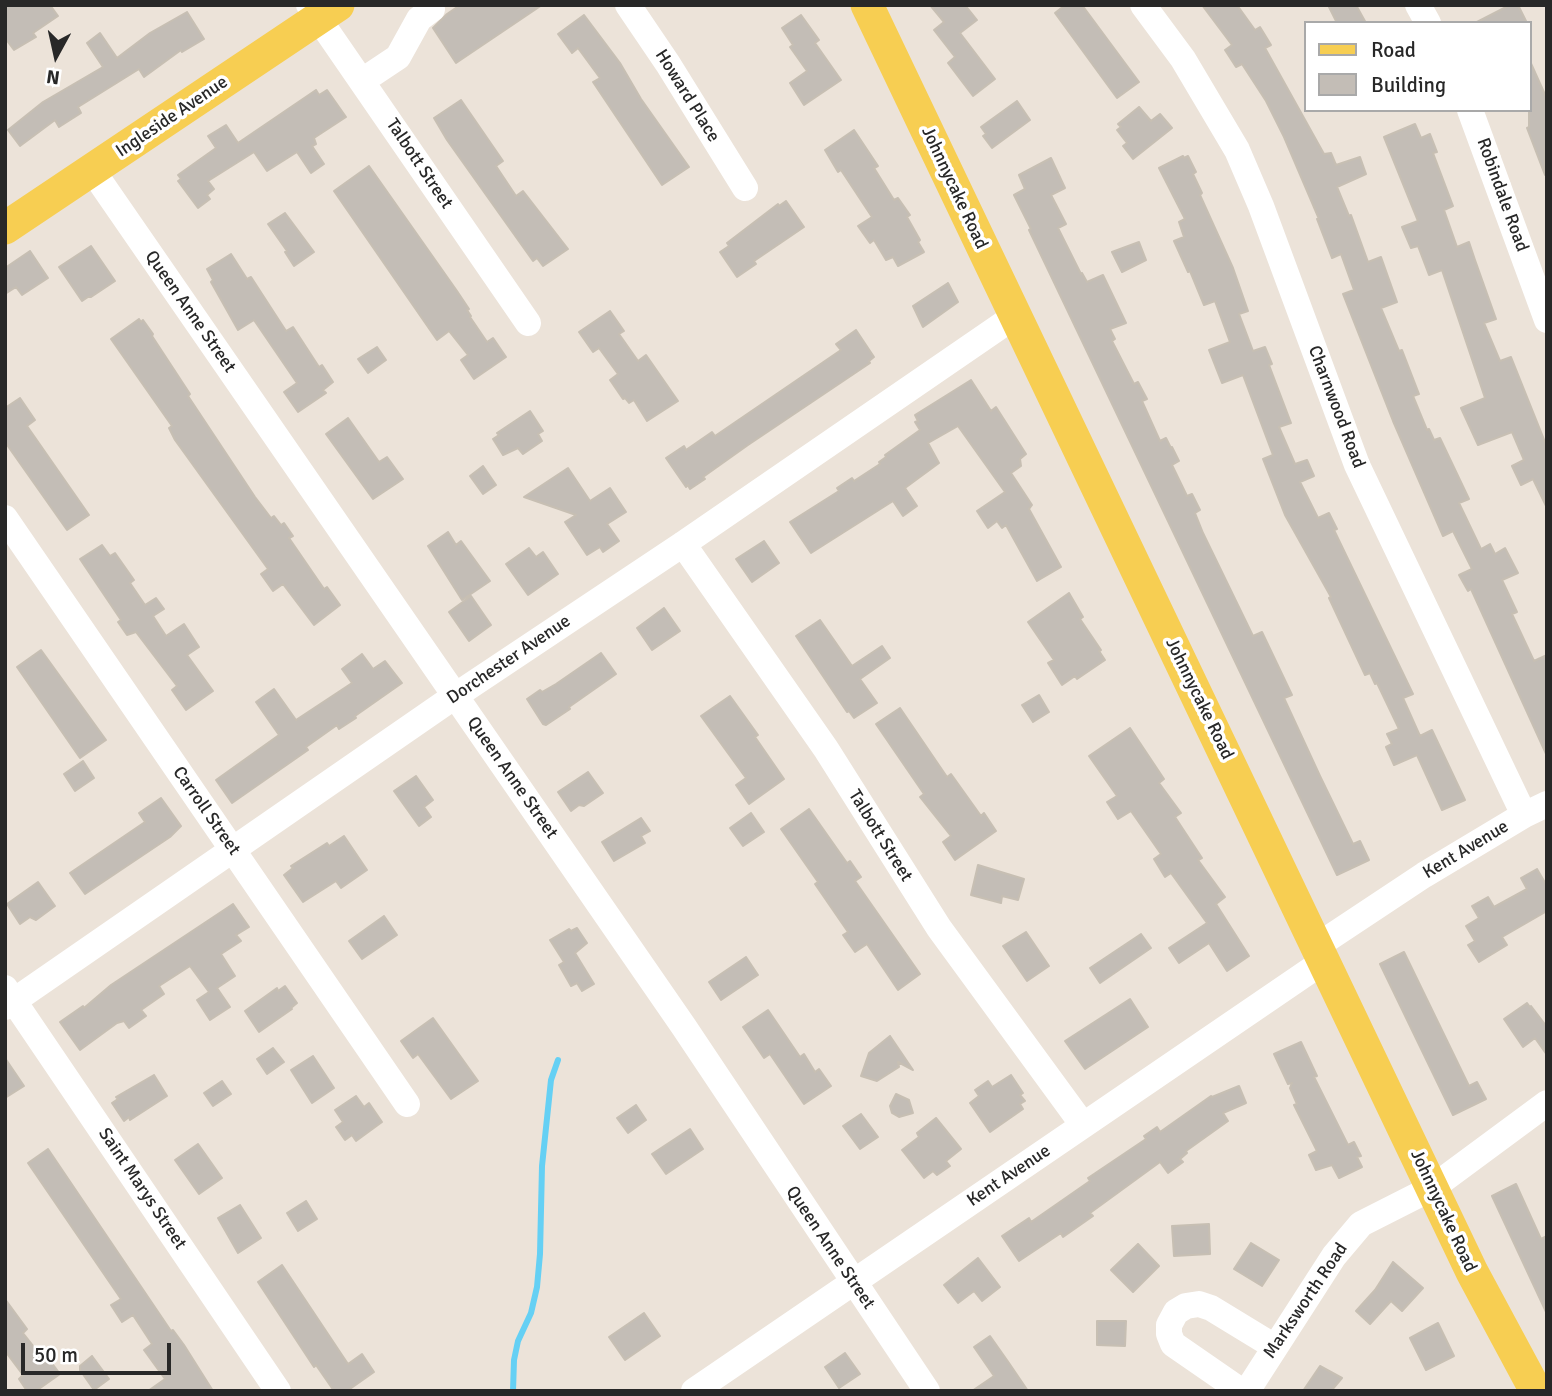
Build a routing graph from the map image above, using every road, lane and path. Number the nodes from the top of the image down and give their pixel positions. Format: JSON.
{"nodes":[{"id":1,"x":628,"y":5,"type":"edge"},
{"id":2,"x":867,"y":5,"type":"edge"},
{"id":3,"x":1143,"y":5,"type":"edge"},
{"id":4,"x":1418,"y":5,"type":"edge"},
{"id":5,"x":432,"y":6,"type":"edge"},
{"id":6,"x":322,"y":10,"type":"edge"},
{"id":7,"x":1427,"y":21,"type":"edge"},
{"id":8,"x":362,"y":81,"type":"junction"},
{"id":9,"x":1471,"y":112,"type":"edge"},
{"id":10,"x":92,"y":170,"type":"junction"},
{"id":11,"x":745,"y":188,"type":"dead end"},
{"id":12,"x":5,"y":228,"type":"edge"},
{"id":13,"x":1015,"y":316,"type":"junction"},
{"id":14,"x":1547,"y":320,"type":"edge"},
{"id":15,"x":528,"y":323,"type":"dead end"},
{"id":16,"x":5,"y":518,"type":"edge"},
{"id":17,"x":683,"y":544,"type":"junction"},
{"id":18,"x":455,"y":696,"type":"junction"},
{"id":19,"x":1535,"y":809,"type":"edge"},
{"id":20,"x":234,"y":849,"type":"junction"},
{"id":21,"x":1320,"y":953,"type":"junction"},
{"id":22,"x":8,"y":999,"type":"edge"},
{"id":23,"x":1547,"y":1103,"type":"edge"},
{"id":24,"x":407,"y":1104,"type":"dead end"},
{"id":25,"x":1083,"y":1125,"type":"junction"},
{"id":26,"x":1432,"y":1188,"type":"junction"},
{"id":27,"x":853,"y":1283,"type":"junction"},
{"id":28,"x":1275,"y":1347,"type":"junction"},
{"id":29,"x":278,"y":1391,"type":"edge"},
{"id":30,"x":694,"y":1391,"type":"edge"},
{"id":31,"x":927,"y":1391,"type":"edge"},
{"id":32,"x":1241,"y":1391,"type":"edge"},
{"id":33,"x":1247,"y":1391,"type":"edge"},
{"id":34,"x":1536,"y":1391,"type":"edge"}],
"edges":[{"from":1,"to":11,"type":"street","name":"Howard Place"},
{"from":2,"to":13,"type":"main road","name":"Johnnycake Road"},
{"from":3,"to":19,"type":"street","name":"Charnwood Road"},
{"from":4,"to":7,"type":"street"},
{"from":5,"to":8,"type":"street"},
{"from":6,"to":8,"type":"street","name":"Talbott Street"},
{"from":6,"to":10,"type":"main road","name":"Ingleside Avenue"},
{"from":8,"to":15,"type":"street","name":"Talbott Street"},
{"from":9,"to":14,"type":"street","name":"Robindale Road"},
{"from":10,"to":12,"type":"main road","name":"Ingleside Avenue"},
{"from":10,"to":18,"type":"street","name":"Queen Anne Street"},
{"from":13,"to":17,"type":"street","name":"Dorchester Avenue"},
{"from":13,"to":21,"type":"main road","name":"Johnnycake Road"},
{"from":16,"to":20,"type":"street","name":"Carroll Street"},
{"from":17,"to":18,"type":"street","name":"Dorchester Avenue"},
{"from":17,"to":25,"type":"street","name":"Talbott Street"},
{"from":18,"to":20,"type":"street","name":"Dorchester Avenue"},
{"from":18,"to":27,"type":"street","name":"Queen Anne Street"},
{"from":19,"to":21,"type":"street","name":"Kent Avenue"},
{"from":20,"to":22,"type":"street","name":"Dorchester Avenue"},
{"from":20,"to":24,"type":"street","name":"Carroll Street"},
{"from":21,"to":25,"type":"street","name":"Kent Avenue"},
{"from":21,"to":26,"type":"main road","name":"Johnnycake Road"},
{"from":22,"to":29,"type":"street","name":"Saint Marys Street"},
{"from":23,"to":26,"type":"street","name":"Marksworth Road"},
{"from":25,"to":27,"type":"street","name":"Kent Avenue"},
{"from":26,"to":28,"type":"street","name":"Marksworth Road"},
{"from":26,"to":34,"type":"main road","name":"Johnnycake Road"},
{"from":27,"to":30,"type":"street","name":"Kent Avenue"},
{"from":27,"to":31,"type":"street","name":"Queen Anne Street"},
{"from":28,"to":32,"type":"street"},
{"from":28,"to":33,"type":"street","name":"Marksworth Road"}]}
